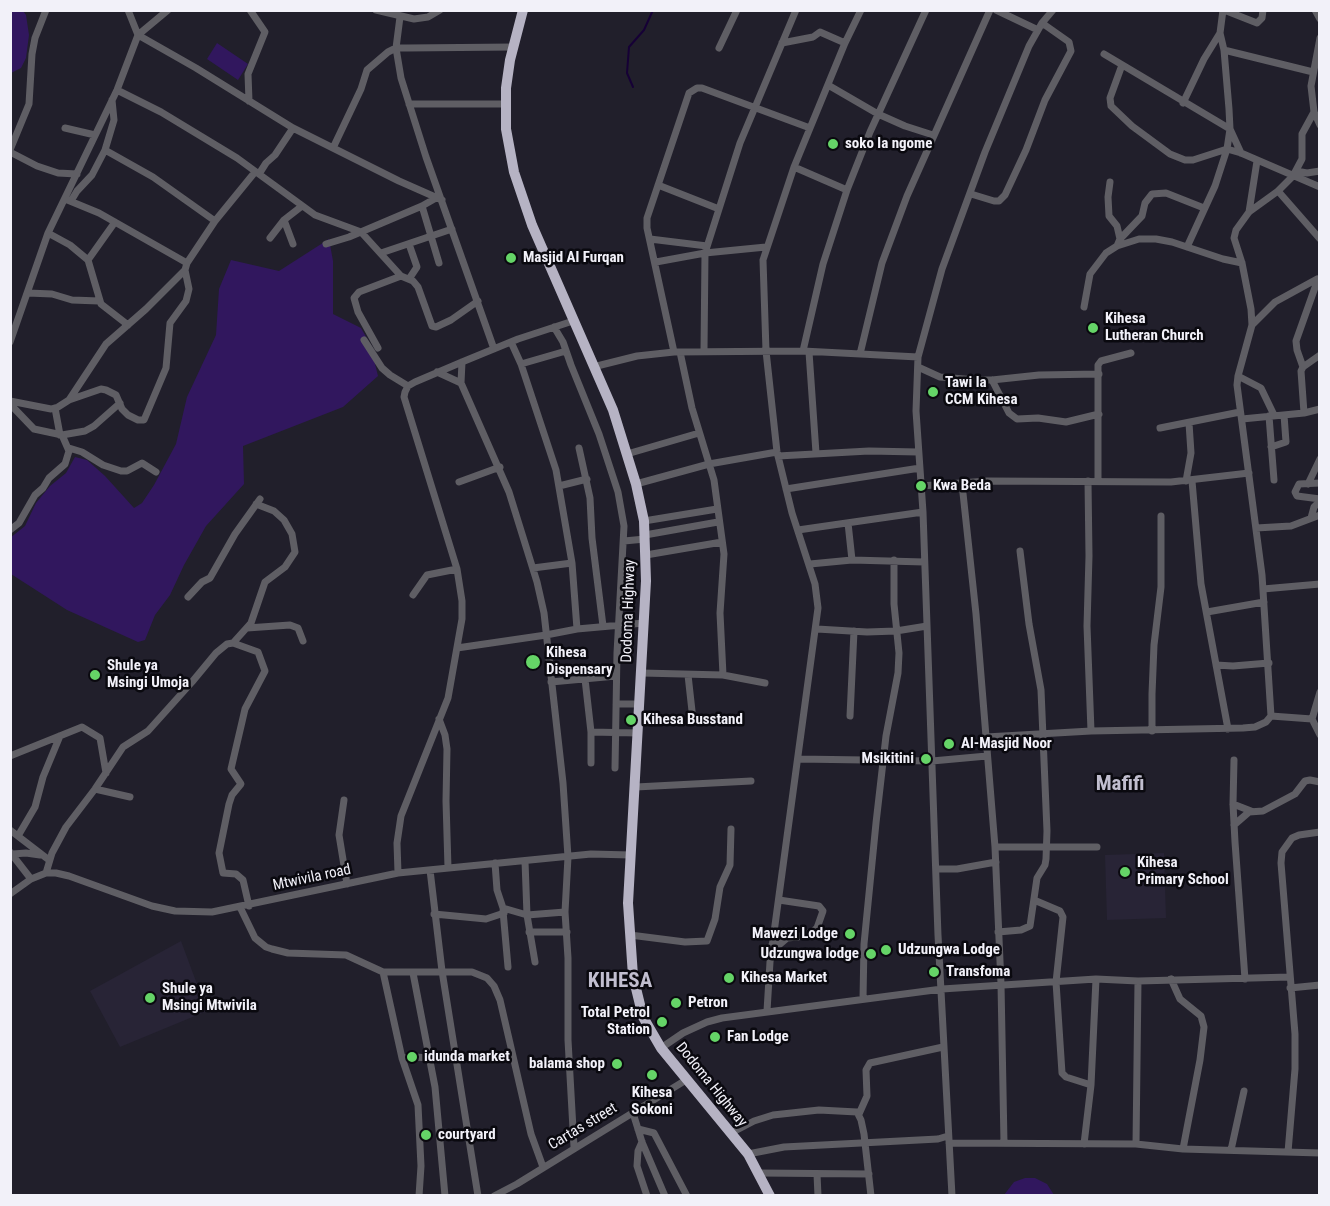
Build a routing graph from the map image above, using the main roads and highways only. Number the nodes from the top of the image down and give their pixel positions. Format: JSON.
{"nodes":[{"id":1,"x":523,"y":10,"type":"edge"},
{"id":2,"x":770,"y":1196,"type":"edge"}],
"edges":[{"from":1,"to":2,"type":"highway","name":"Dodoma Highway"}]}
